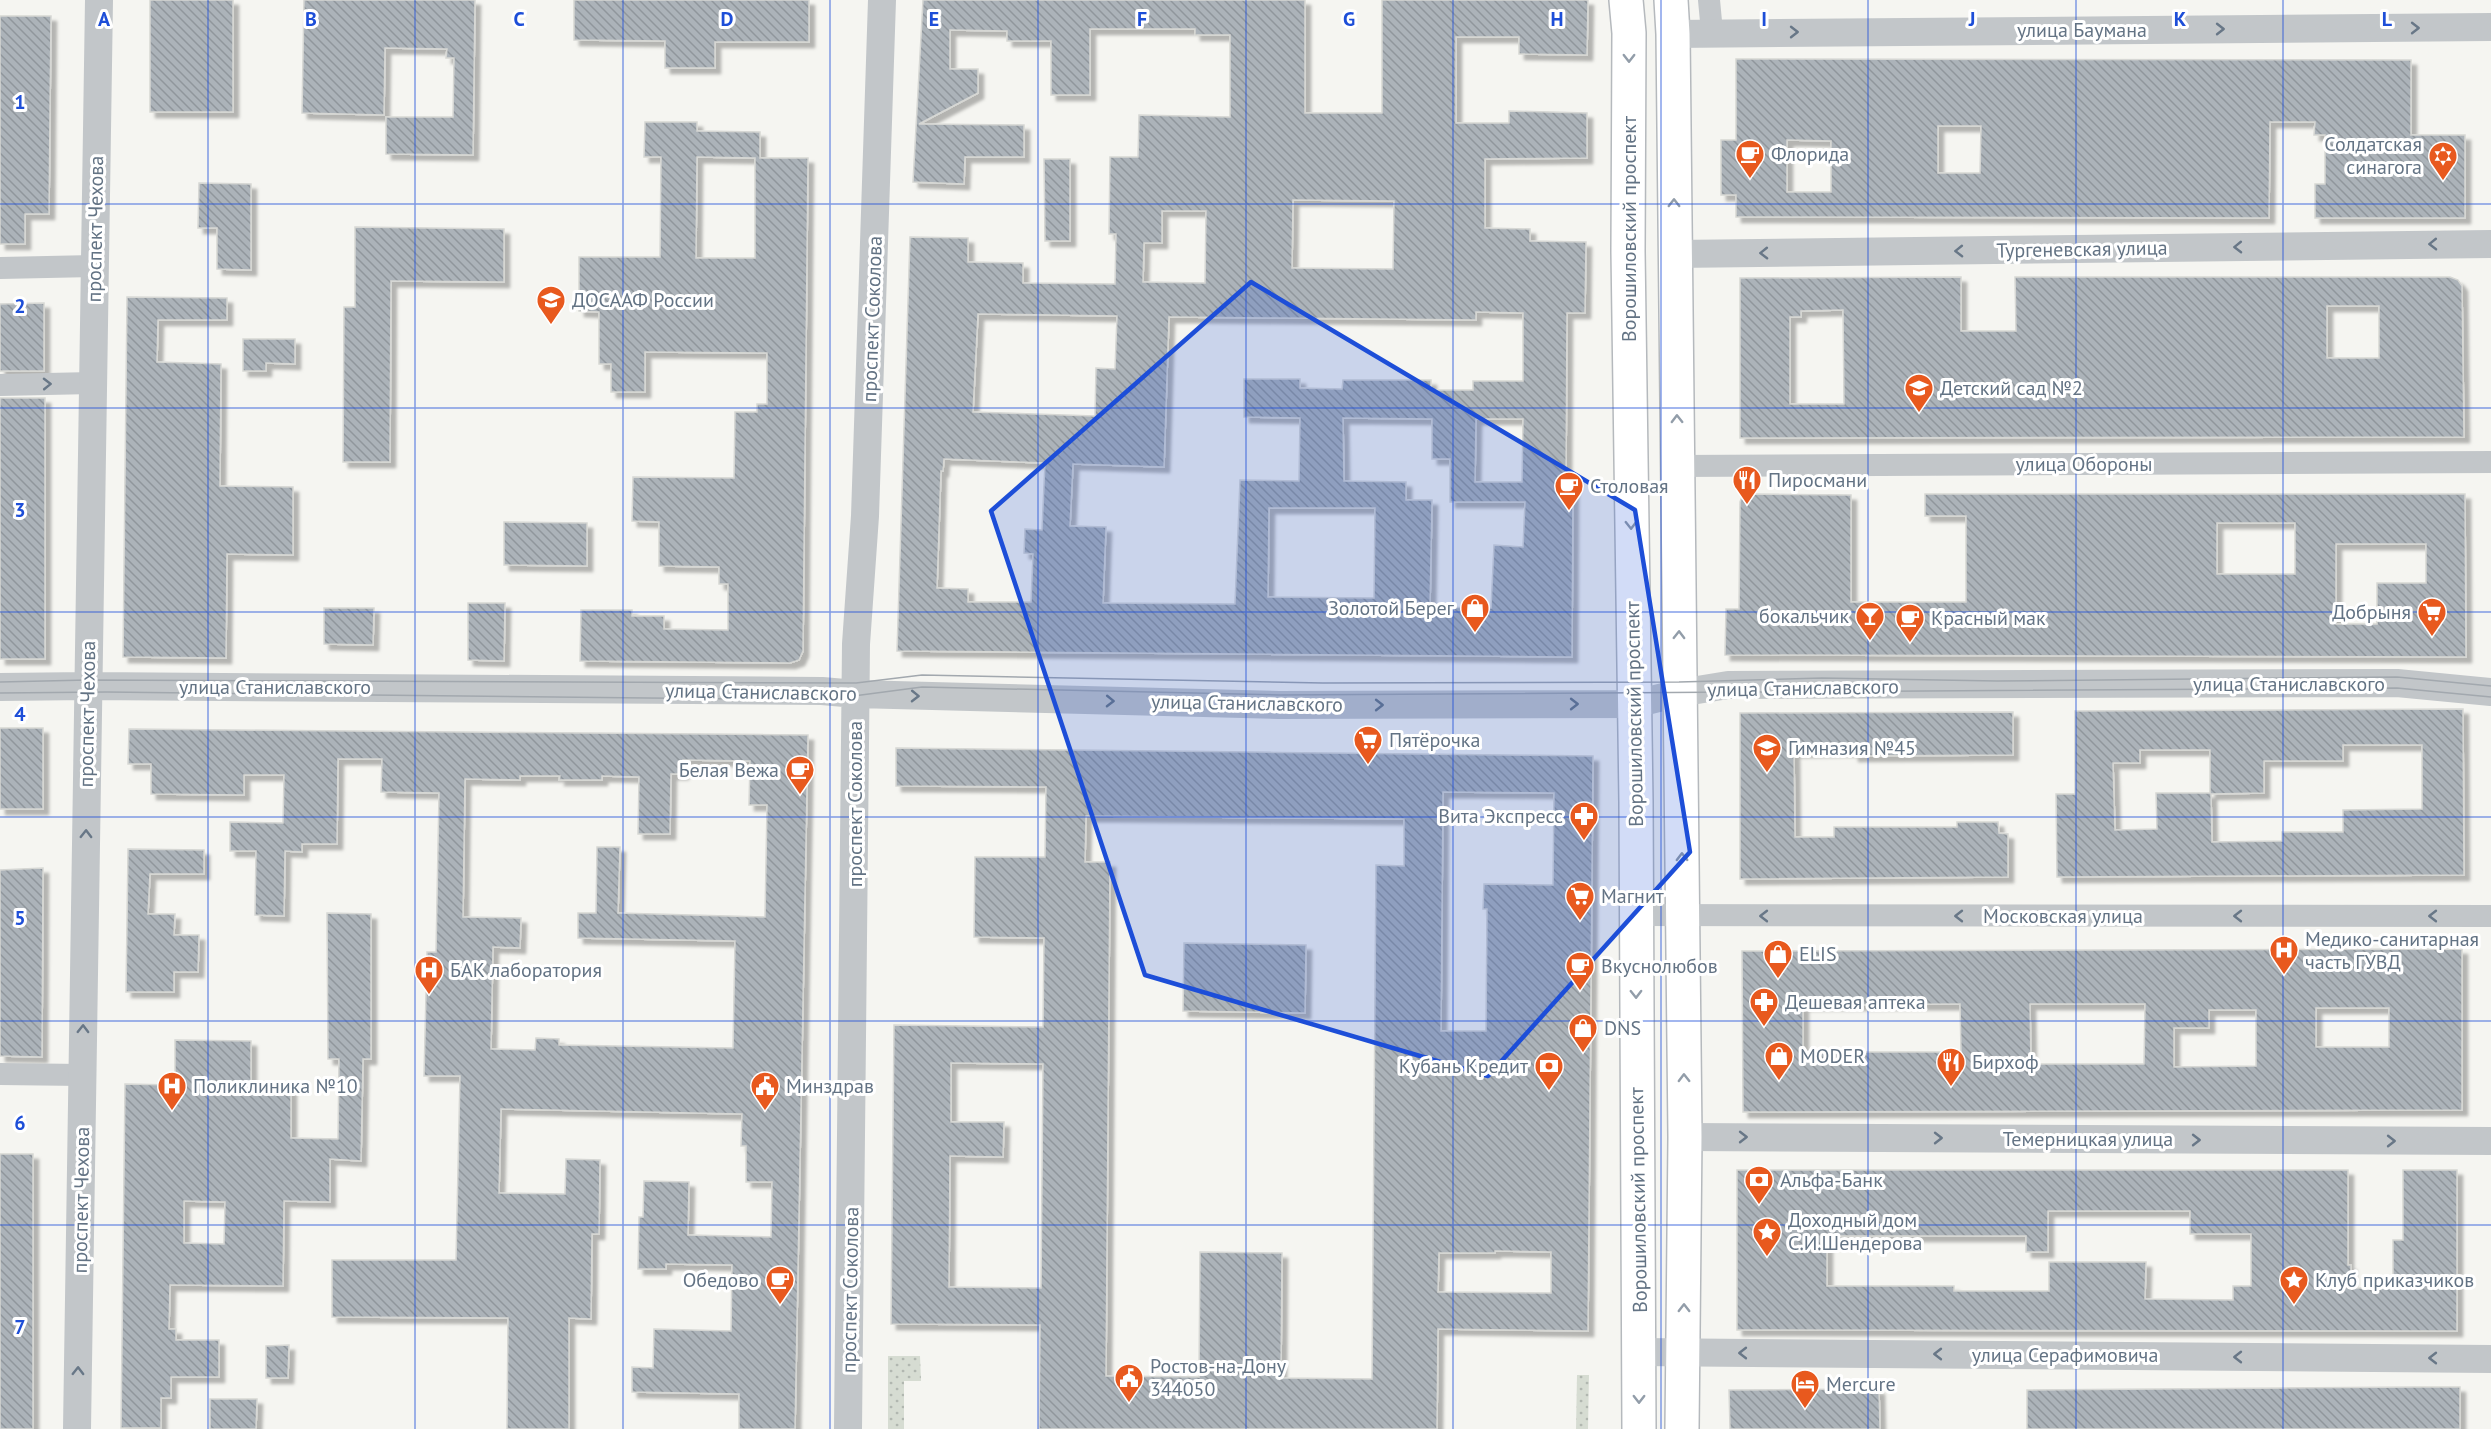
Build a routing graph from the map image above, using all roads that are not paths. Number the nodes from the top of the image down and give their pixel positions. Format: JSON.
{"nodes":[{"id":1,"x":99,"y":0,"type":"edge"},
{"id":2,"x":882,"y":0,"type":"edge"},
{"id":3,"x":1626,"y":0,"type":"edge"},
{"id":4,"x":1671,"y":0,"type":"edge"},
{"id":5,"x":1709,"y":0,"type":"edge"},
{"id":6,"x":2491,"y":27,"type":"edge"},
{"id":7,"x":1712,"y":32,"type":"junction"},
{"id":8,"x":1673,"y":33,"type":"junction"},
{"id":9,"x":2491,"y":244,"type":"edge"},
{"id":10,"x":1674,"y":254,"type":"junction"},
{"id":11,"x":94,"y":266,"type":"junction"},
{"id":12,"x":0,"y":268,"type":"edge"},
{"id":13,"x":93,"y":383,"type":"junction"},
{"id":14,"x":0,"y":385,"type":"edge"},
{"id":15,"x":2491,"y":462,"type":"edge"},
{"id":16,"x":1677,"y":466,"type":"junction"},
{"id":17,"x":88,"y":686,"type":"junction"},
{"id":18,"x":0,"y":687,"type":"edge"},
{"id":19,"x":2491,"y":692,"type":"edge"},
{"id":20,"x":1679,"y":693,"type":"junction"},
{"id":21,"x":856,"y":694,"type":"junction"},
{"id":22,"x":1635,"y":704,"type":"junction"},
{"id":23,"x":1635,"y":915,"type":"junction"},
{"id":24,"x":1682,"y":915,"type":"junction"},
{"id":25,"x":2491,"y":916,"type":"edge"},
{"id":26,"x":0,"y":1074,"type":"edge"},
{"id":27,"x":83,"y":1075,"type":"junction"},
{"id":28,"x":1685,"y":1137,"type":"junction"},
{"id":29,"x":2491,"y":1141,"type":"edge"},
{"id":30,"x":1639,"y":1352,"type":"junction"},
{"id":31,"x":1683,"y":1353,"type":"junction"},
{"id":32,"x":2491,"y":1359,"type":"edge"},
{"id":33,"x":77,"y":1429,"type":"edge"},
{"id":34,"x":848,"y":1429,"type":"edge"},
{"id":35,"x":1639,"y":1429,"type":"edge"},
{"id":36,"x":1682,"y":1429,"type":"edge"}],
"edges":[{"from":1,"to":11,"type":"street","name":"проспект Чехова"},
{"from":2,"to":21,"type":"street","name":"проспект Соколова"},
{"from":3,"to":22,"type":"main road","name":"Ворошиловский проспект","one_way":true},
{"from":4,"to":8,"type":"main road"},
{"from":5,"to":7,"type":"street"},
{"from":7,"to":6,"type":"street","name":"улица Баумана","one_way":true},
{"from":7,"to":8,"type":"street","name":"улица Баумана"},
{"from":10,"to":8,"type":"main road","one_way":true},
{"from":9,"to":10,"type":"street","name":"Тургеневская улица","one_way":true},
{"from":16,"to":10,"type":"main road","one_way":true},
{"from":11,"to":12,"type":"street"},
{"from":11,"to":13,"type":"street","name":"проспект Чехова"},
{"from":14,"to":13,"type":"street","one_way":true},
{"from":13,"to":17,"type":"street","name":"проспект Чехова"},
{"from":15,"to":16,"type":"street","name":"улица Обороны"},
{"from":20,"to":16,"type":"main road","one_way":true},
{"from":17,"to":18,"type":"street","name":"улица Станиславского"},
{"from":17,"to":21,"type":"street","name":"улица Станиславского"},
{"from":27,"to":17,"type":"street","name":"проспект Чехова","one_way":true},
{"from":19,"to":20,"type":"street","name":"улица Станиславского"},
{"from":20,"to":22,"type":"street","name":"улица Станиславского"},
{"from":24,"to":20,"type":"main road","one_way":true},
{"from":21,"to":22,"type":"street","name":"улица Станиславского","one_way":true},
{"from":21,"to":34,"type":"street","name":"проспект Соколова"},
{"from":22,"to":23,"type":"main road","name":"Ворошиловский проспект"},
{"from":23,"to":24,"type":"street","name":"Московская улица"},
{"from":23,"to":30,"type":"main road","name":"Ворошиловский проспект","one_way":true},
{"from":25,"to":24,"type":"street","name":"Московская улица","one_way":true},
{"from":28,"to":24,"type":"main road","one_way":true},
{"from":26,"to":27,"type":"street"},
{"from":33,"to":27,"type":"street","name":"проспект Чехова","one_way":true},
{"from":28,"to":29,"type":"street","name":"Темерницкая улица","one_way":true},
{"from":31,"to":28,"type":"main road","one_way":true},
{"from":30,"to":31,"type":"street","name":"улица Серафимовича"},
{"from":30,"to":35,"type":"main road","name":"Ворошиловский проспект","one_way":true},
{"from":32,"to":31,"type":"street","name":"улица Серафимовича","one_way":true},
{"from":31,"to":36,"type":"main road"}]}
